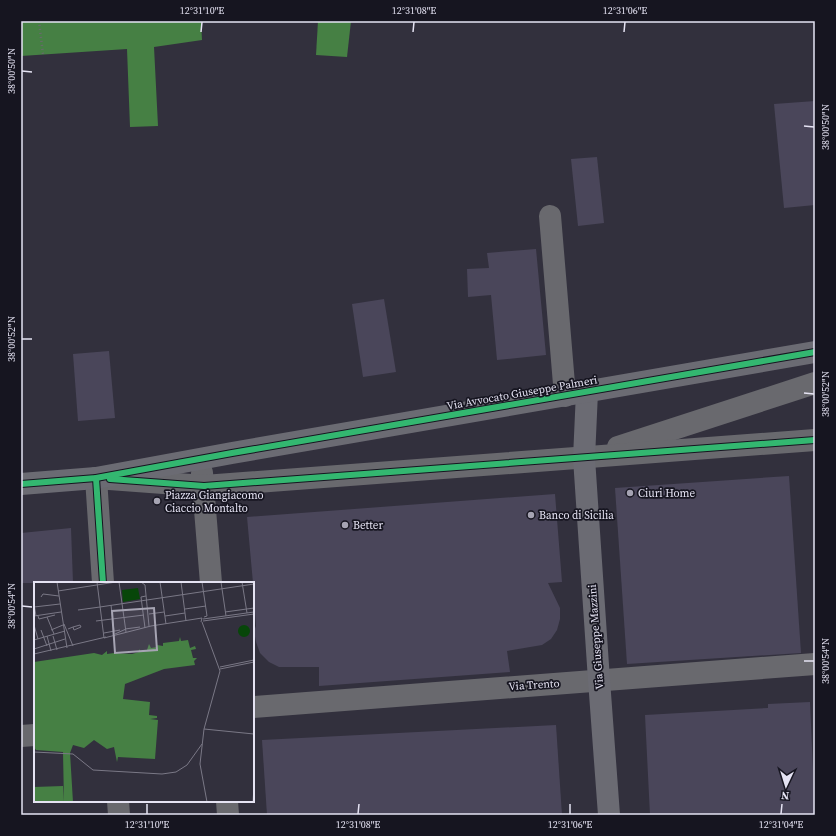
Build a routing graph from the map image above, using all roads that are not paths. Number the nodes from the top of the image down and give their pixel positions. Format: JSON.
{"nodes":[{"id":1,"x":550,"y":216,"type":"dead end"},
{"id":2,"x":815,"y":352,"type":"edge"},
{"id":3,"x":815,"y":382,"type":"edge"},
{"id":4,"x":587,"y":392,"type":"junction"},
{"id":5,"x":565,"y":396,"type":"junction"},
{"id":6,"x":815,"y":440,"type":"edge"},
{"id":7,"x":584,"y":458,"type":"junction"},
{"id":8,"x":200,"y":459,"type":"junction"},
{"id":9,"x":96,"y":478,"type":"junction"},
{"id":10,"x":21,"y":484,"type":"edge"},
{"id":11,"x":204,"y":486,"type":"junction"},
{"id":12,"x":103,"y":582,"type":"edge"},
{"id":13,"x":211,"y":582,"type":"edge"},
{"id":14,"x":815,"y":664,"type":"edge"},
{"id":15,"x":599,"y":680,"type":"junction"},
{"id":16,"x":254,"y":707,"type":"edge"},
{"id":17,"x":34,"y":735,"type":"edge"},
{"id":18,"x":21,"y":736,"type":"edge"},
{"id":19,"x":118,"y":802,"type":"edge"},
{"id":20,"x":227,"y":802,"type":"edge"},
{"id":21,"x":119,"y":815,"type":"edge"},
{"id":22,"x":228,"y":815,"type":"edge"},
{"id":23,"x":609,"y":815,"type":"edge"}],
"edges":[{"from":1,"to":5,"type":"street"},
{"from":2,"to":4,"type":"main road","name":"Via Avvocato Giuseppe Palmeri"},
{"from":3,"to":7,"type":"street"},
{"from":4,"to":5,"type":"main road","name":"Via Avvocato Giuseppe Palmeri"},
{"from":4,"to":7,"type":"main road","name":"Via Giuseppe Mazzini"},
{"from":5,"to":8,"type":"main road","name":"Via Avvocato Giuseppe Palmeri"},
{"from":6,"to":7,"type":"street"},
{"from":7,"to":11,"type":"street"},
{"from":7,"to":15,"type":"main road","name":"Via Giuseppe Mazzini"},
{"from":8,"to":9,"type":"main road","name":"Via Avvocato Giuseppe Palmeri"},
{"from":8,"to":11,"type":"street"},
{"from":9,"to":10,"type":"main road","name":"Via Avvocato Giuseppe Palmeri"},
{"from":9,"to":11,"type":"street"},
{"from":9,"to":12,"type":"street"},
{"from":11,"to":13,"type":"street"},
{"from":14,"to":15,"type":"street","name":"Via Trento"},
{"from":15,"to":16,"type":"street","name":"Via Trento"},
{"from":15,"to":23,"type":"main road","name":"Via Giuseppe Mazzini"},
{"from":17,"to":18,"type":"street"},
{"from":19,"to":21,"type":"street"},
{"from":20,"to":22,"type":"street"}]}
